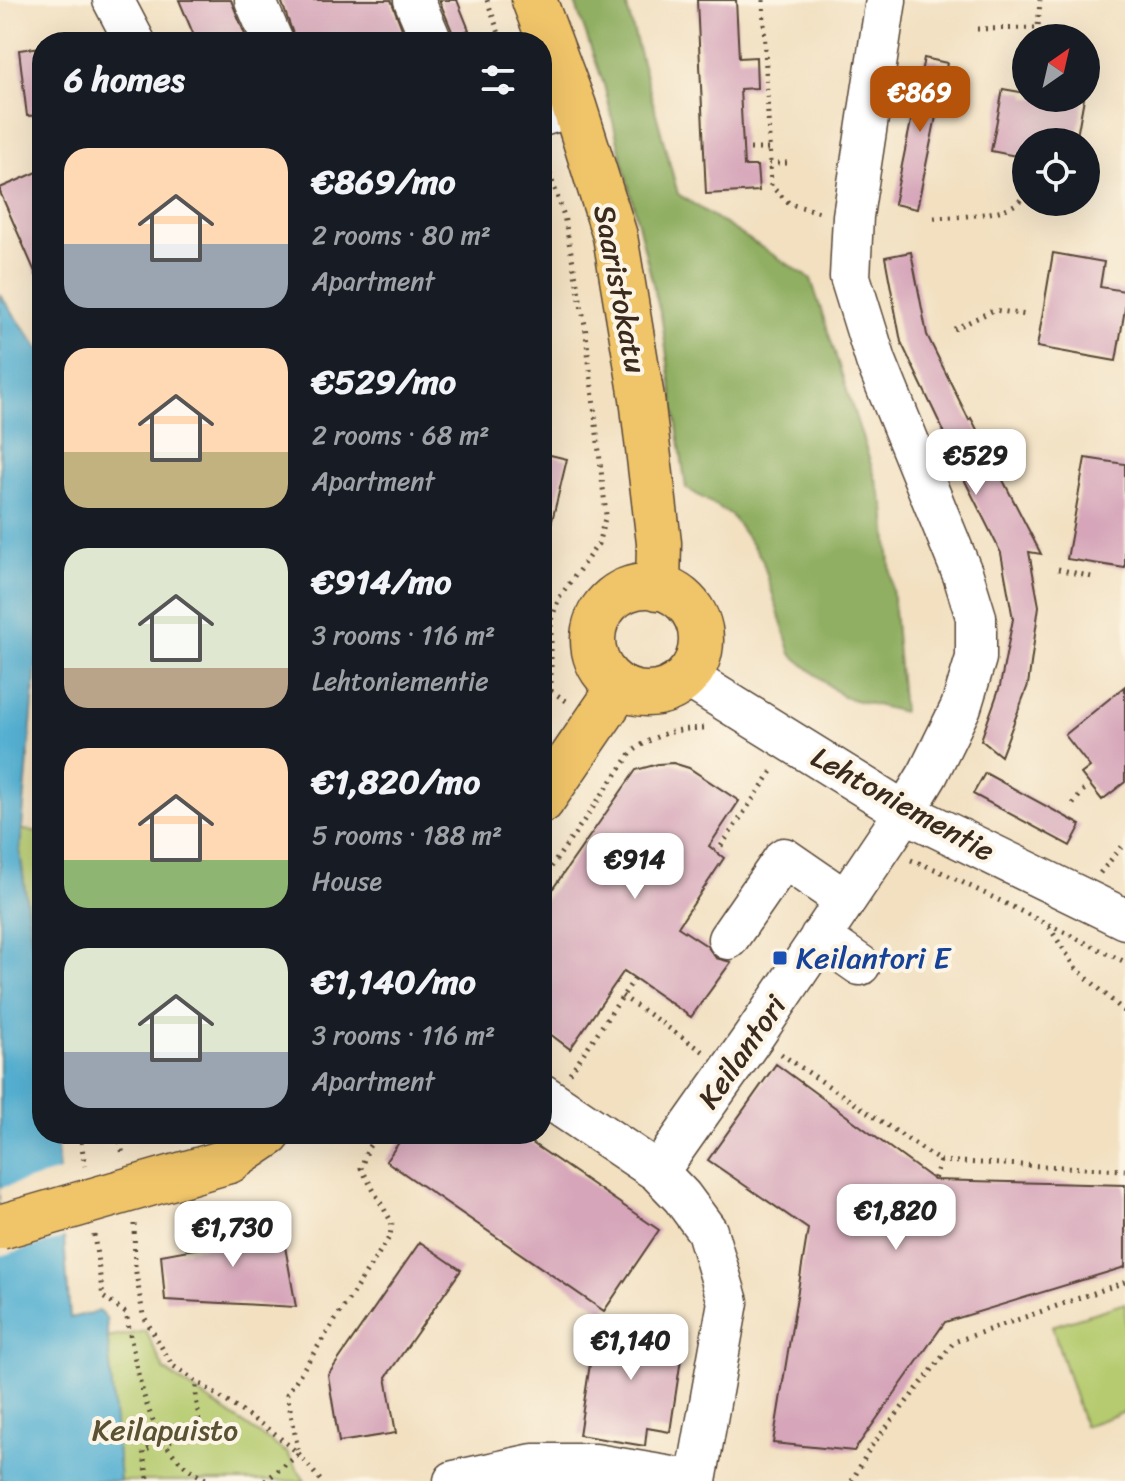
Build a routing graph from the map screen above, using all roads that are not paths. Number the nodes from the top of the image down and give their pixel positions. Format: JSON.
{"nodes":[{"id":1,"x":113,"y":0,"type":"edge"},
{"id":2,"x":255,"y":0,"type":"edge"},
{"id":3,"x":414,"y":0,"type":"edge"},
{"id":4,"x":534,"y":0,"type":"edge"},
{"id":5,"x":886,"y":0,"type":"edge"},
{"id":6,"x":130,"y":32,"type":"edge"},
{"id":7,"x":269,"y":32,"type":"edge"},
{"id":8,"x":428,"y":32,"type":"edge"},
{"id":9,"x":541,"y":32,"type":"edge"},
{"id":10,"x":552,"y":83,"type":"edge"},
{"id":11,"x":558,"y":111,"type":"edge"},
{"id":12,"x":658,"y":588,"type":"junction"},
{"id":13,"x":687,"y":677,"type":"junction"},
{"id":14,"x":620,"y":687,"type":"junction"},
{"id":15,"x":552,"y":786,"type":"edge"},
{"id":16,"x":905,"y":812,"type":"junction"},
{"id":17,"x":845,"y":900,"type":"junction"},
{"id":18,"x":1125,"y":919,"type":"edge"},
{"id":19,"x":820,"y":937,"type":"junction"},
{"id":20,"x":728,"y":939,"type":"dead end"},
{"id":21,"x":860,"y":965,"type":"dead end"},
{"id":22,"x":555,"y":1086,"type":"edge"},
{"id":23,"x":254,"y":1144,"type":"edge"},
{"id":24,"x":658,"y":1172,"type":"junction"},
{"id":25,"x":0,"y":1227,"type":"edge"},
{"id":26,"x":454,"y":1481,"type":"edge"},
{"id":27,"x":696,"y":1481,"type":"edge"}],
"edges":[{"from":1,"to":6,"type":"street"},
{"from":2,"to":7,"type":"street"},
{"from":3,"to":8,"type":"street"},
{"from":4,"to":9,"type":"main road","name":"Saaristokatu"},
{"from":5,"to":16,"type":"street","name":"Keilantori"},
{"from":10,"to":11,"type":"main road","name":"Saaristokatu"},
{"from":11,"to":12,"type":"main road","name":"Saaristokatu"},
{"from":12,"to":13,"type":"main road"},
{"from":12,"to":14,"type":"main road"},
{"from":13,"to":14,"type":"main road"},
{"from":13,"to":16,"type":"street","name":"Lehtoniementie"},
{"from":14,"to":15,"type":"main road"},
{"from":16,"to":17,"type":"street","name":"Keilantori"},
{"from":16,"to":18,"type":"street","name":"Lehtoniementie"},
{"from":17,"to":19,"type":"street","name":"Keilantori"},
{"from":17,"to":20,"type":"street"},
{"from":19,"to":21,"type":"street"},
{"from":19,"to":24,"type":"street","name":"Keilantori"},
{"from":22,"to":24,"type":"street"},
{"from":23,"to":25,"type":"main road","bridge":true},
{"from":24,"to":27,"type":"street"},
{"from":26,"to":27,"type":"street"}]}
